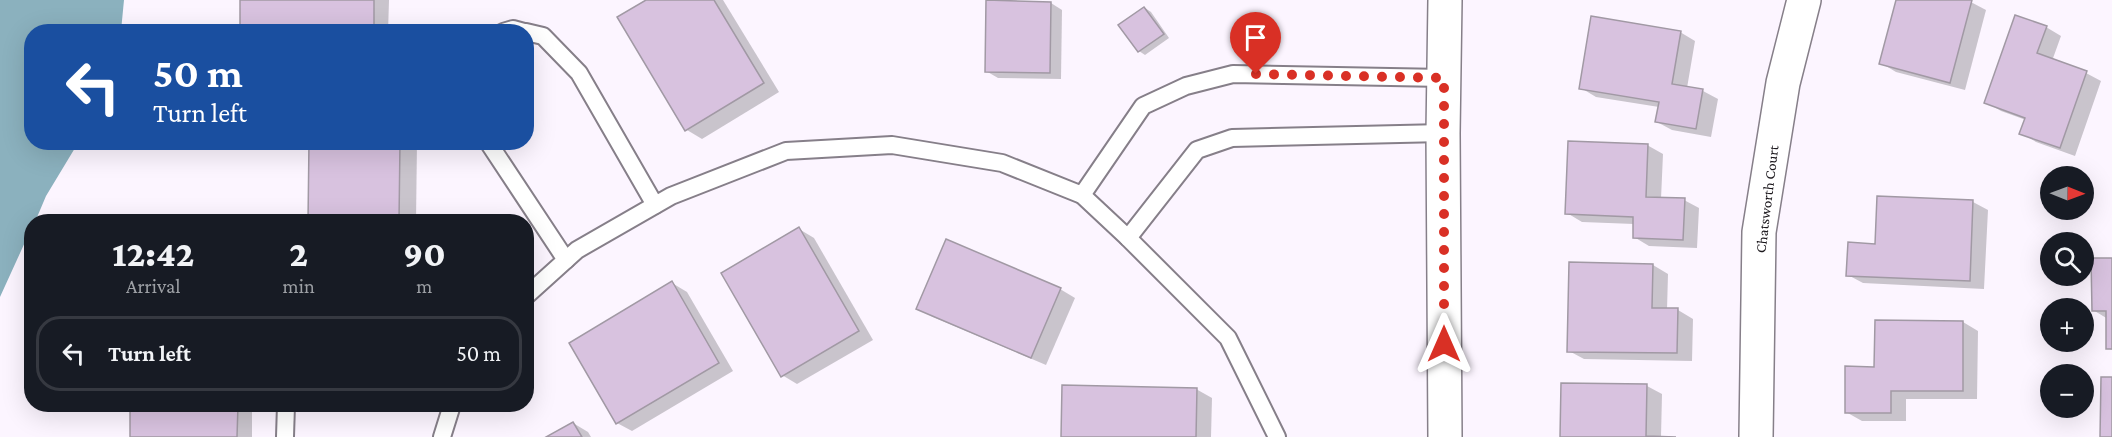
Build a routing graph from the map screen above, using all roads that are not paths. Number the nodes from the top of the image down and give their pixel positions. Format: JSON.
{"nodes":[{"id":1,"x":1445,"y":0,"type":"edge"},
{"id":2,"x":1804,"y":0,"type":"edge"},
{"id":3,"x":534,"y":34,"type":"edge"},
{"id":4,"x":1444,"y":78,"type":"junction"},
{"id":5,"x":1443,"y":134,"type":"junction"},
{"id":6,"x":493,"y":150,"type":"edge"},
{"id":7,"x":1082,"y":195,"type":"junction"},
{"id":8,"x":655,"y":205,"type":"junction"},
{"id":9,"x":1128,"y":238,"type":"junction"},
{"id":10,"x":566,"y":260,"type":"junction"},
{"id":11,"x":534,"y":289,"type":"edge"},
{"id":12,"x":286,"y":412,"type":"edge"},
{"id":13,"x":450,"y":412,"type":"edge"},
{"id":14,"x":285,"y":437,"type":"edge"},
{"id":15,"x":442,"y":437,"type":"edge"},
{"id":16,"x":1277,"y":437,"type":"edge"},
{"id":17,"x":1445,"y":437,"type":"edge"},
{"id":18,"x":1756,"y":437,"type":"edge"}],
"edges":[{"from":1,"to":4,"type":"street"},
{"from":2,"to":18,"type":"street","name":"Chatsworth Court"},
{"from":3,"to":8,"type":"lane"},
{"from":4,"to":5,"type":"street"},
{"from":4,"to":7,"type":"lane"},
{"from":5,"to":9,"type":"lane"},
{"from":5,"to":17,"type":"street"},
{"from":6,"to":10,"type":"lane"},
{"from":7,"to":8,"type":"lane"},
{"from":7,"to":9,"type":"lane"},
{"from":8,"to":10,"type":"lane"},
{"from":9,"to":16,"type":"lane"},
{"from":10,"to":11,"type":"lane"},
{"from":12,"to":14,"type":"lane"},
{"from":13,"to":15,"type":"lane"}]}
